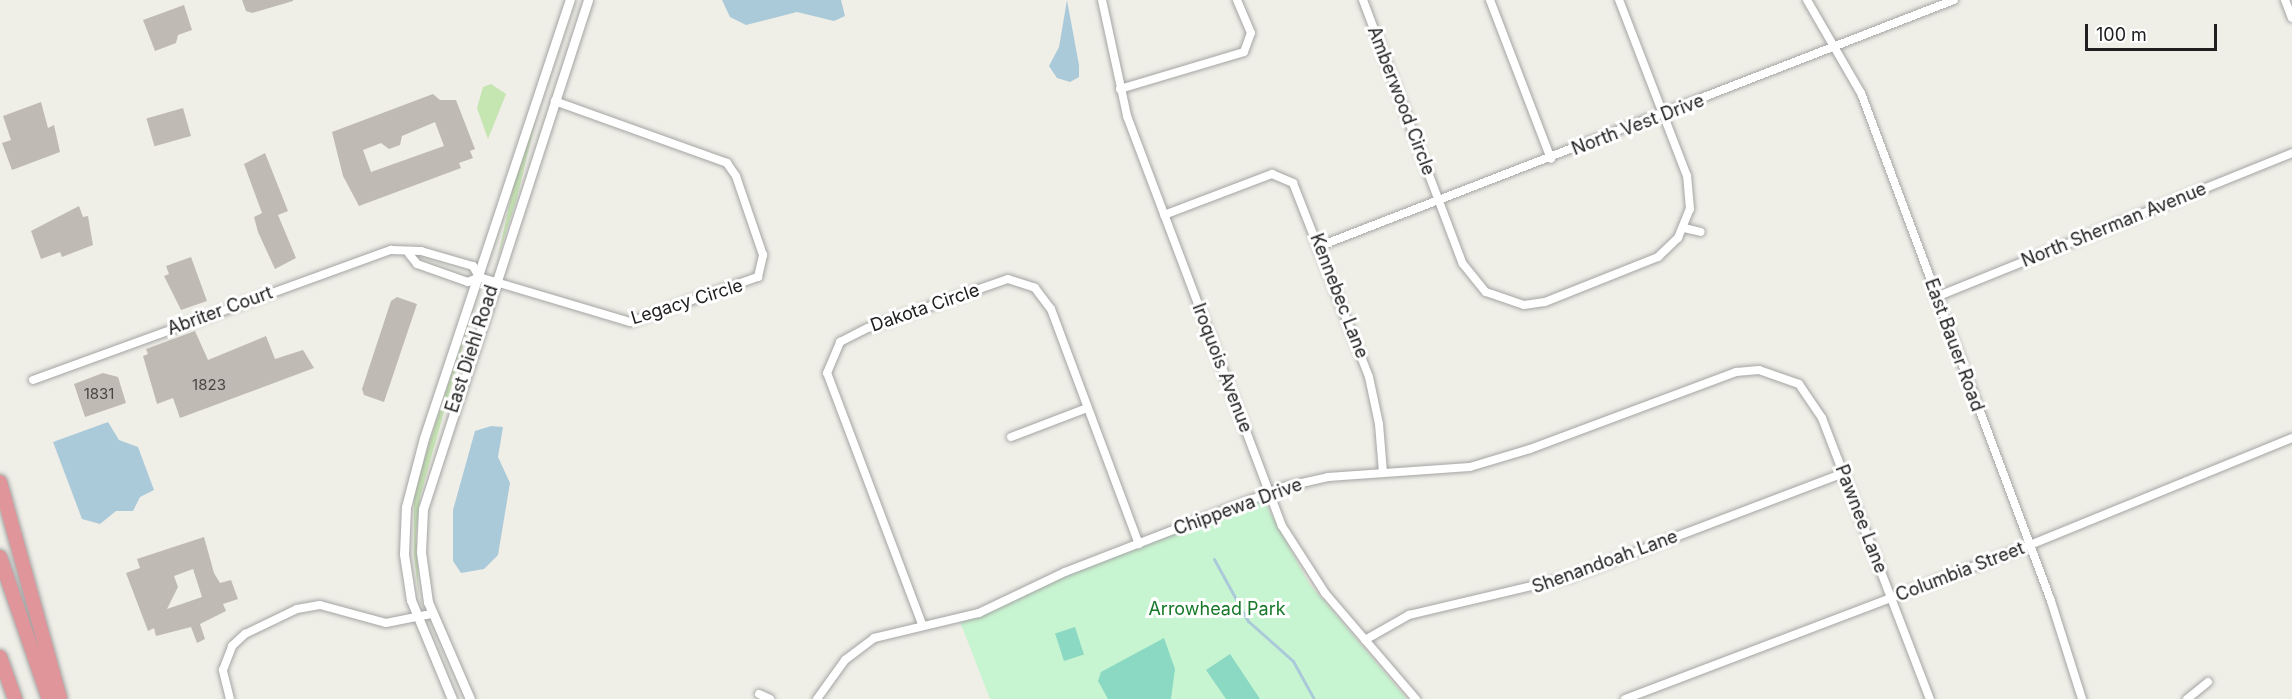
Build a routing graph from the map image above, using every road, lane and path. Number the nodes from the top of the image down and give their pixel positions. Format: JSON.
{"nodes":[{"id":1,"x":570,"y":0,"type":"edge"},
{"id":2,"x":588,"y":0,"type":"edge"},
{"id":3,"x":1102,"y":0,"type":"edge"},
{"id":4,"x":1237,"y":0,"type":"edge"},
{"id":5,"x":1363,"y":0,"type":"edge"},
{"id":6,"x":1491,"y":0,"type":"edge"},
{"id":7,"x":1619,"y":0,"type":"edge"},
{"id":8,"x":1807,"y":0,"type":"edge"},
{"id":9,"x":1954,"y":0,"type":"edge"},
{"id":10,"x":2285,"y":0,"type":"edge"},
{"id":11,"x":2292,"y":18,"type":"edge"},
{"id":12,"x":1838,"y":47,"type":"junction"},
{"id":13,"x":1120,"y":89,"type":"junction"},
{"id":14,"x":555,"y":101,"type":"junction"},
{"id":15,"x":1664,"y":116,"type":"junction"},
{"id":16,"x":2292,"y":153,"type":"edge"},
{"id":17,"x":1551,"y":159,"type":"junction"},
{"id":18,"x":1439,"y":201,"type":"junction"},
{"id":19,"x":1164,"y":215,"type":"junction"},
{"id":20,"x":1683,"y":228,"type":"junction"},
{"id":21,"x":1701,"y":232,"type":"dead end"},
{"id":22,"x":1320,"y":246,"type":"junction"},
{"id":23,"x":409,"y":254,"type":"junction"},
{"id":24,"x":479,"y":277,"type":"junction"},
{"id":25,"x":495,"y":282,"type":"junction"},
{"id":26,"x":1936,"y":297,"type":"junction"},
{"id":27,"x":1760,"y":369,"type":"joint"},
{"id":28,"x":33,"y":381,"type":"dead end"},
{"id":29,"x":1087,"y":408,"type":"junction"},
{"id":30,"x":1011,"y":437,"type":"dead end"},
{"id":31,"x":2292,"y":438,"type":"edge"},
{"id":32,"x":1844,"y":473,"type":"junction"},
{"id":33,"x":1383,"y":474,"type":"junction"},
{"id":34,"x":0,"y":482,"type":"edge"},
{"id":35,"x":1269,"y":494,"type":"junction"},
{"id":36,"x":1139,"y":544,"type":"junction"},
{"id":37,"x":2030,"y":545,"type":"junction"},
{"id":38,"x":0,"y":557,"type":"edge"},
{"id":39,"x":1891,"y":597,"type":"junction"},
{"id":40,"x":431,"y":614,"type":"junction"},
{"id":41,"x":415,"y":618,"type":"junction"},
{"id":42,"x":922,"y":624,"type":"junction"},
{"id":43,"x":1365,"y":640,"type":"junction"},
{"id":44,"x":0,"y":657,"type":"edge"},
{"id":45,"x":2208,"y":682,"type":"dead end"},
{"id":46,"x":759,"y":694,"type":"dead end"},
{"id":47,"x":15,"y":699,"type":"edge"},
{"id":48,"x":49,"y":699,"type":"edge"},
{"id":49,"x":60,"y":699,"type":"edge"},
{"id":50,"x":230,"y":699,"type":"edge"},
{"id":51,"x":452,"y":699,"type":"edge"},
{"id":52,"x":470,"y":699,"type":"edge"},
{"id":53,"x":770,"y":699,"type":"edge"},
{"id":54,"x":817,"y":699,"type":"edge"},
{"id":55,"x":1416,"y":699,"type":"edge"},
{"id":56,"x":1624,"y":699,"type":"edge"},
{"id":57,"x":1930,"y":699,"type":"edge"},
{"id":58,"x":2082,"y":699,"type":"edge"},
{"id":59,"x":2187,"y":699,"type":"edge"}],
"edges":[{"from":1,"to":24,"type":"street","name":"East Diehl Road"},
{"from":2,"to":14,"type":"street","name":"East Diehl Road"},
{"from":3,"to":13,"type":"street","name":"Iroquois Avenue"},
{"from":4,"to":13,"type":"street"},
{"from":5,"to":18,"type":"street","name":"Amberwood Circle"},
{"from":6,"to":17,"type":"street"},
{"from":7,"to":15,"type":"street"},
{"from":8,"to":12,"type":"street","name":"East Bauer Road"},
{"from":9,"to":12,"type":"street","name":"North Vest Drive"},
{"from":10,"to":11,"type":"street"},
{"from":12,"to":15,"type":"street","name":"North Vest Drive"},
{"from":12,"to":26,"type":"street","name":"East Bauer Road"},
{"from":13,"to":19,"type":"street","name":"Iroquois Avenue"},
{"from":14,"to":25,"type":"street","name":"East Diehl Road"},
{"from":14,"to":25,"type":"street","name":"Legacy Circle"},
{"from":15,"to":17,"type":"street","name":"North Vest Drive"},
{"from":15,"to":20,"type":"street"},
{"from":16,"to":26,"type":"street","name":"North Sherman Avenue"},
{"from":17,"to":18,"type":"street","name":"North Vest Drive"},
{"from":18,"to":20,"type":"street","name":"Amberwood Circle"},
{"from":18,"to":22,"type":"street","name":"North Vest Drive"},
{"from":19,"to":22,"type":"street","name":"Kennebec Lane"},
{"from":19,"to":35,"type":"street","name":"Iroquois Avenue"},
{"from":20,"to":21,"type":"street"},
{"from":22,"to":33,"type":"street","name":"Kennebec Lane"},
{"from":23,"to":24,"type":"street","name":"Abriter Court"},
{"from":23,"to":24,"type":"street","name":"Abriter Court"},
{"from":23,"to":28,"type":"street","name":"Abriter Court"},
{"from":24,"to":25,"type":"street","name":"Abriter Court"},
{"from":24,"to":41,"type":"street","name":"East Diehl Road"},
{"from":25,"to":40,"type":"street","name":"East Diehl Road"},
{"from":26,"to":37,"type":"street","name":"East Bauer Road"},
{"from":27,"to":32,"type":"street","name":"Pawnee Lane"},
{"from":27,"to":33,"type":"street","name":"Chippewa Drive"},
{"from":29,"to":30,"type":"street"},
{"from":29,"to":36,"type":"street","name":"Dakota Circle"},
{"from":29,"to":42,"type":"street","name":"Dakota Circle"},
{"from":31,"to":37,"type":"street","name":"Columbia Street"},
{"from":32,"to":39,"type":"street","name":"Pawnee Lane"},
{"from":32,"to":43,"type":"street","name":"Shenandoah Lane"},
{"from":33,"to":35,"type":"street","name":"Chippewa Drive"},
{"from":34,"to":49,"type":"highway"},
{"from":35,"to":36,"type":"street","name":"Chippewa Drive"},
{"from":35,"to":43,"type":"street","name":"Iroquois Avenue"},
{"from":36,"to":42,"type":"street","name":"Chippewa Drive"},
{"from":37,"to":39,"type":"street","name":"Columbia Street"},
{"from":37,"to":58,"type":"street","name":"East Bauer Road"},
{"from":38,"to":48,"type":"highway"},
{"from":39,"to":56,"type":"street","name":"Columbia Street"},
{"from":39,"to":57,"type":"street","name":"Pawnee Lane"},
{"from":40,"to":41,"type":"street"},
{"from":40,"to":52,"type":"street","name":"East Diehl Road"},
{"from":41,"to":50,"type":"street"},
{"from":41,"to":51,"type":"street","name":"East Diehl Road"},
{"from":42,"to":54,"type":"street","name":"Chippewa Drive"},
{"from":43,"to":55,"type":"street","name":"Iroquois Avenue"},
{"from":44,"to":47,"type":"highway"},
{"from":45,"to":59,"type":"street"},
{"from":46,"to":53,"type":"street"}]}
